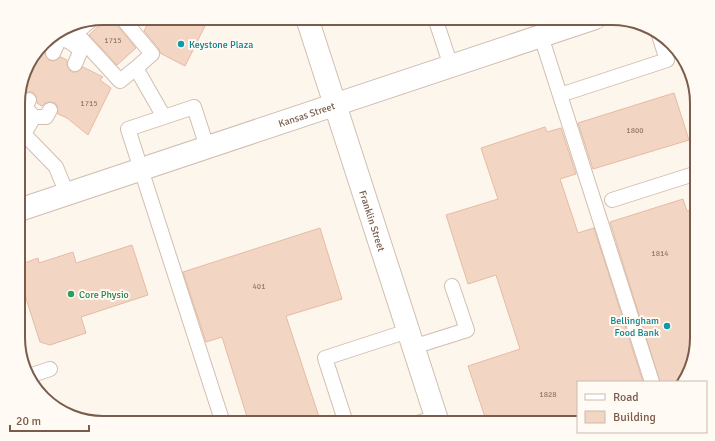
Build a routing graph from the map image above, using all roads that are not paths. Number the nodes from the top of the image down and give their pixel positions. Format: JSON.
{"nodes":[{"id":1,"x":128,"y":25,"type":"edge"},
{"id":2,"x":309,"y":25,"type":"edge"},
{"id":3,"x":437,"y":25,"type":"edge"},
{"id":4,"x":574,"y":25,"type":"edge"},
{"id":5,"x":82,"y":28,"type":"edge"},
{"id":6,"x":541,"y":36,"type":"junction"},
{"id":7,"x":73,"y":38,"type":"junction"},
{"id":8,"x":662,"y":43,"type":"edge"},
{"id":9,"x":53,"y":53,"type":"dead end"},
{"id":10,"x":75,"y":64,"type":"dead end"},
{"id":11,"x":451,"y":66,"type":"junction"},
{"id":12,"x":136,"y":68,"type":"junction"},
{"id":13,"x":560,"y":95,"type":"junction"},
{"id":14,"x":29,"y":100,"type":"dead end"},
{"id":15,"x":335,"y":104,"type":"junction"},
{"id":16,"x":50,"y":110,"type":"dead end"},
{"id":17,"x":164,"y":116,"type":"junction"},
{"id":18,"x":34,"y":117,"type":"junction"},
{"id":19,"x":25,"y":129,"type":"edge"},
{"id":20,"x":25,"y":138,"type":"edge"},
{"id":21,"x":207,"y":147,"type":"junction"},
{"id":22,"x":140,"y":169,"type":"junction"},
{"id":23,"x":690,"y":175,"type":"edge"},
{"id":24,"x":67,"y":194,"type":"junction"},
{"id":25,"x":612,"y":200,"type":"dead end"},
{"id":26,"x":25,"y":208,"type":"edge"},
{"id":27,"x":452,"y":286,"type":"dead end"},
{"id":28,"x":411,"y":339,"type":"junction"},
{"id":29,"x":50,"y":370,"type":"dead end"},
{"id":30,"x":34,"y":374,"type":"edge"},
{"id":31,"x":652,"y":381,"type":"edge"},
{"id":32,"x":221,"y":416,"type":"edge"},
{"id":33,"x":344,"y":416,"type":"edge"},
{"id":34,"x":430,"y":416,"type":"edge"}],
"edges":[{"from":1,"to":12,"type":"lane"},
{"from":2,"to":15,"type":"street","name":"Franklin Street"},
{"from":3,"to":11,"type":"lane"},
{"from":4,"to":6,"type":"street","name":"Kansas Street"},
{"from":5,"to":7,"type":"lane"},
{"from":6,"to":11,"type":"street","name":"Kansas Street"},
{"from":6,"to":13,"type":"lane"},
{"from":7,"to":9,"type":"lane"},
{"from":7,"to":10,"type":"lane"},
{"from":7,"to":12,"type":"lane"},
{"from":8,"to":13,"type":"lane"},
{"from":11,"to":15,"type":"street","name":"Kansas Street"},
{"from":12,"to":17,"type":"lane"},
{"from":13,"to":31,"type":"lane"},
{"from":14,"to":18,"type":"lane"},
{"from":15,"to":21,"type":"street","name":"Kansas Street"},
{"from":15,"to":28,"type":"street","name":"Franklin Street"},
{"from":16,"to":18,"type":"lane"},
{"from":17,"to":21,"type":"lane"},
{"from":17,"to":22,"type":"lane"},
{"from":18,"to":19,"type":"lane"},
{"from":20,"to":24,"type":"lane"},
{"from":21,"to":22,"type":"street","name":"Kansas Street"},
{"from":22,"to":24,"type":"street","name":"Kansas Street"},
{"from":22,"to":32,"type":"lane"},
{"from":23,"to":25,"type":"lane"},
{"from":24,"to":26,"type":"street","name":"Kansas Street"},
{"from":27,"to":28,"type":"lane"},
{"from":28,"to":33,"type":"lane"},
{"from":28,"to":34,"type":"street","name":"Franklin Street"},
{"from":29,"to":30,"type":"lane"}]}
